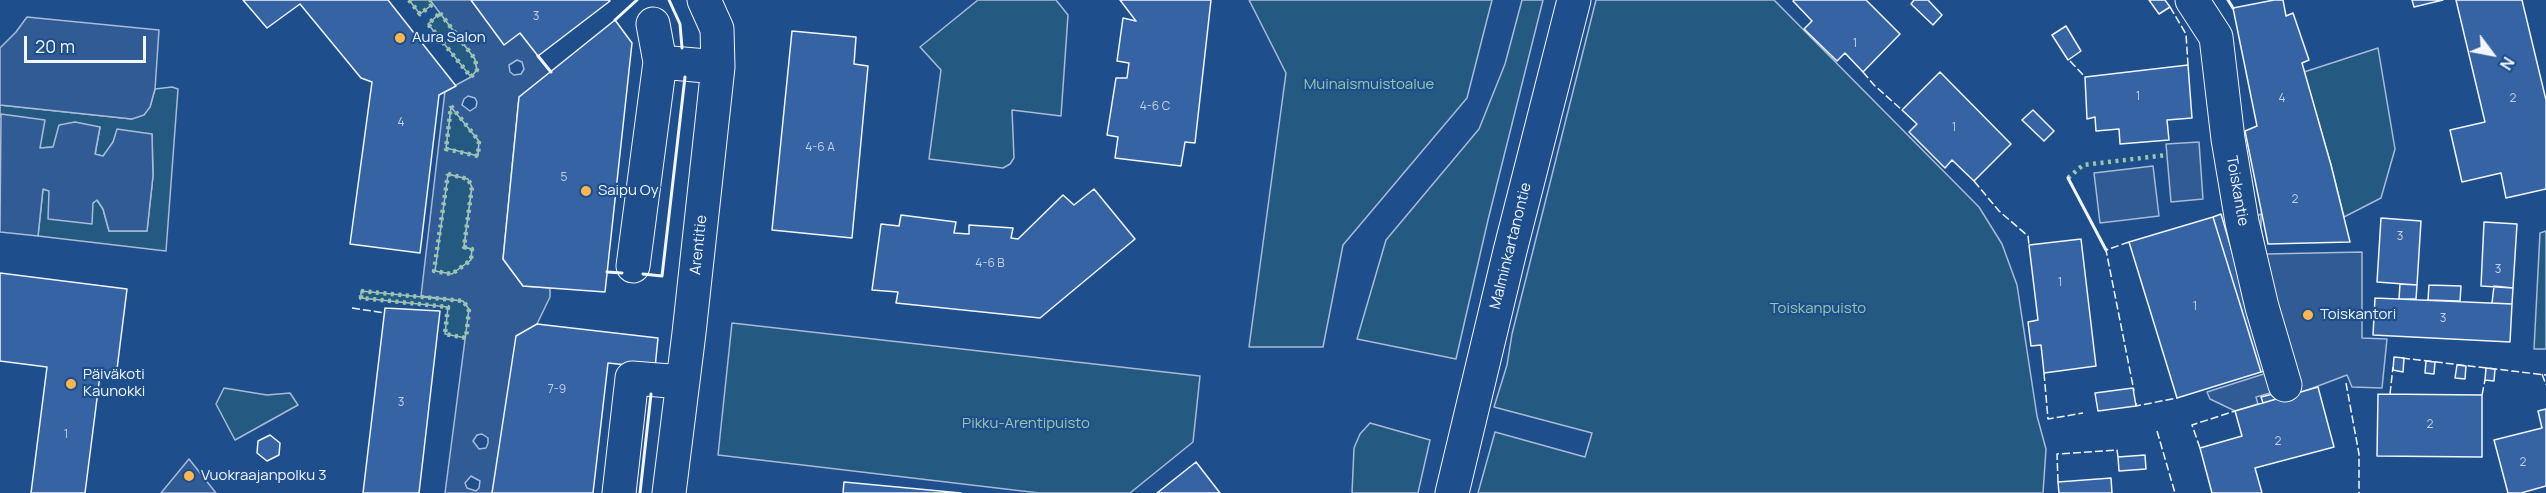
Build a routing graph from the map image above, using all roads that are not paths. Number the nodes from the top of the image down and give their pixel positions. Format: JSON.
{"nodes":[{"id":1,"x":704,"y":0,"type":"edge"},
{"id":2,"x":1574,"y":0,"type":"edge"},
{"id":3,"x":2192,"y":0,"type":"edge"},
{"id":4,"x":652,"y":24,"type":"dead end"},
{"id":5,"x":660,"y":62,"type":"junction"},
{"id":6,"x":718,"y":67,"type":"junction"},
{"id":7,"x":633,"y":266,"type":"dead end"},
{"id":8,"x":683,"y":382,"type":"junction"},
{"id":9,"x":2285,"y":385,"type":"dead end"},
{"id":10,"x":619,"y":493,"type":"edge"},
{"id":11,"x":669,"y":493,"type":"edge"},
{"id":12,"x":1452,"y":493,"type":"edge"}],
"edges":[{"from":1,"to":6,"type":"street","name":"Arentitie"},
{"from":2,"to":12,"type":"street","name":"Malminkartanontie"},
{"from":3,"to":9,"type":"street","name":"Toiskantie"},
{"from":4,"to":5,"type":"street"},
{"from":5,"to":6,"type":"street"},
{"from":5,"to":7,"type":"street"},
{"from":6,"to":8,"type":"street","name":"Arentitie"},
{"from":8,"to":10,"type":"street"},
{"from":8,"to":11,"type":"street","name":"Arentitie"}]}
